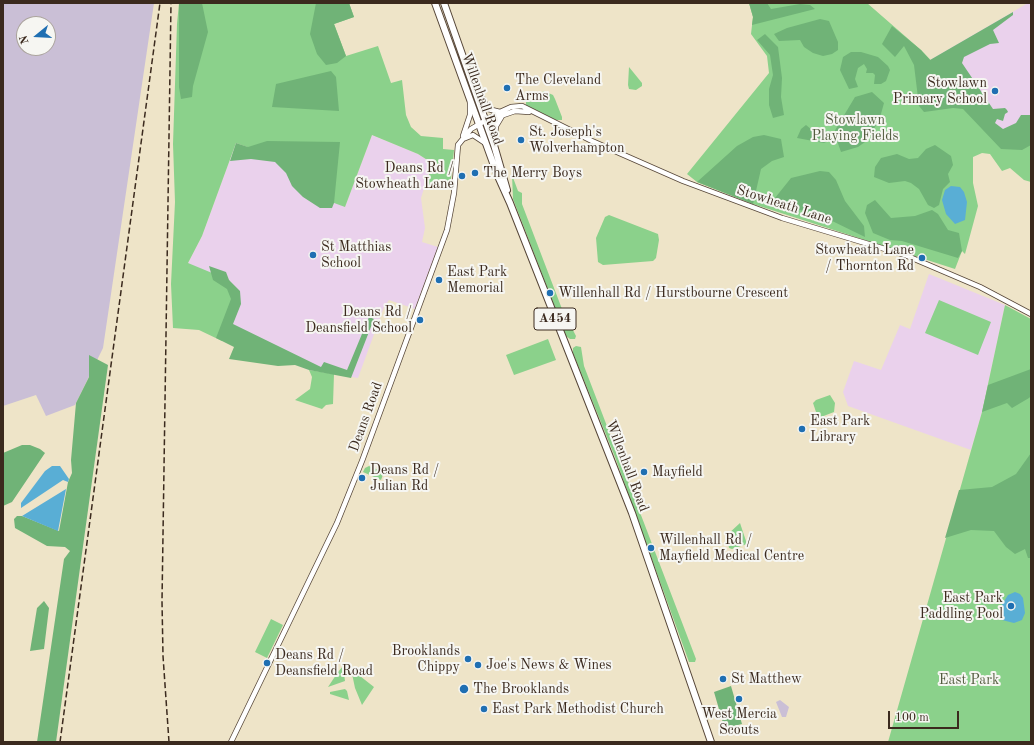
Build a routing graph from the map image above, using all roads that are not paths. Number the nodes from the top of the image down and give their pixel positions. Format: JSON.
{"nodes":[{"id":1,"x":435,"y":3,"type":"edge"},
{"id":2,"x":444,"y":3,"type":"edge"},
{"id":3,"x":466,"y":69,"type":"junction"},
{"id":4,"x":470,"y":102,"type":"junction"},
{"id":5,"x":501,"y":114,"type":"junction"},
{"id":6,"x":485,"y":122,"type":"junction"},
{"id":7,"x":478,"y":124,"type":"junction"},
{"id":8,"x":462,"y":139,"type":"junction"},
{"id":9,"x":486,"y":144,"type":"junction"},
{"id":10,"x":494,"y":144,"type":"junction"},
{"id":11,"x":510,"y":203,"type":"junction"},
{"id":12,"x":1031,"y":314,"type":"edge"},
{"id":13,"x":231,"y":742,"type":"edge"},
{"id":14,"x":711,"y":742,"type":"edge"}],
"edges":[{"from":1,"to":4,"type":"highway","name":"Willenhall Road","number":"A454"},
{"from":2,"to":3,"type":"highway","name":"Willenhall Road","number":"A454"},
{"from":3,"to":5,"type":"street"},
{"from":3,"to":6,"type":"highway","name":"Willenhall Road","number":"A454"},
{"from":4,"to":7,"type":"highway","name":"Willenhall Road","number":"A454"},
{"from":4,"to":8,"type":"street","name":"Deans Road"},
{"from":5,"to":6,"type":"street","name":"Stowheath Lane"},
{"from":5,"to":10,"type":"street"},
{"from":5,"to":12,"type":"street","name":"Stowheath Lane"},
{"from":6,"to":7,"type":"street","name":"Stowheath Lane"},
{"from":6,"to":10,"type":"highway","name":"Willenhall Road","number":"A454"},
{"from":7,"to":8,"type":"street"},
{"from":7,"to":9,"type":"highway","name":"Willenhall Road","number":"A454"},
{"from":8,"to":9,"type":"street"},
{"from":8,"to":13,"type":"street","name":"Deans Road"},
{"from":9,"to":11,"type":"highway","name":"Willenhall Road","number":"A454"},
{"from":10,"to":11,"type":"highway","name":"Willenhall Road","number":"A454"},
{"from":11,"to":14,"type":"highway","name":"Willenhall Road","number":"A454"}]}
